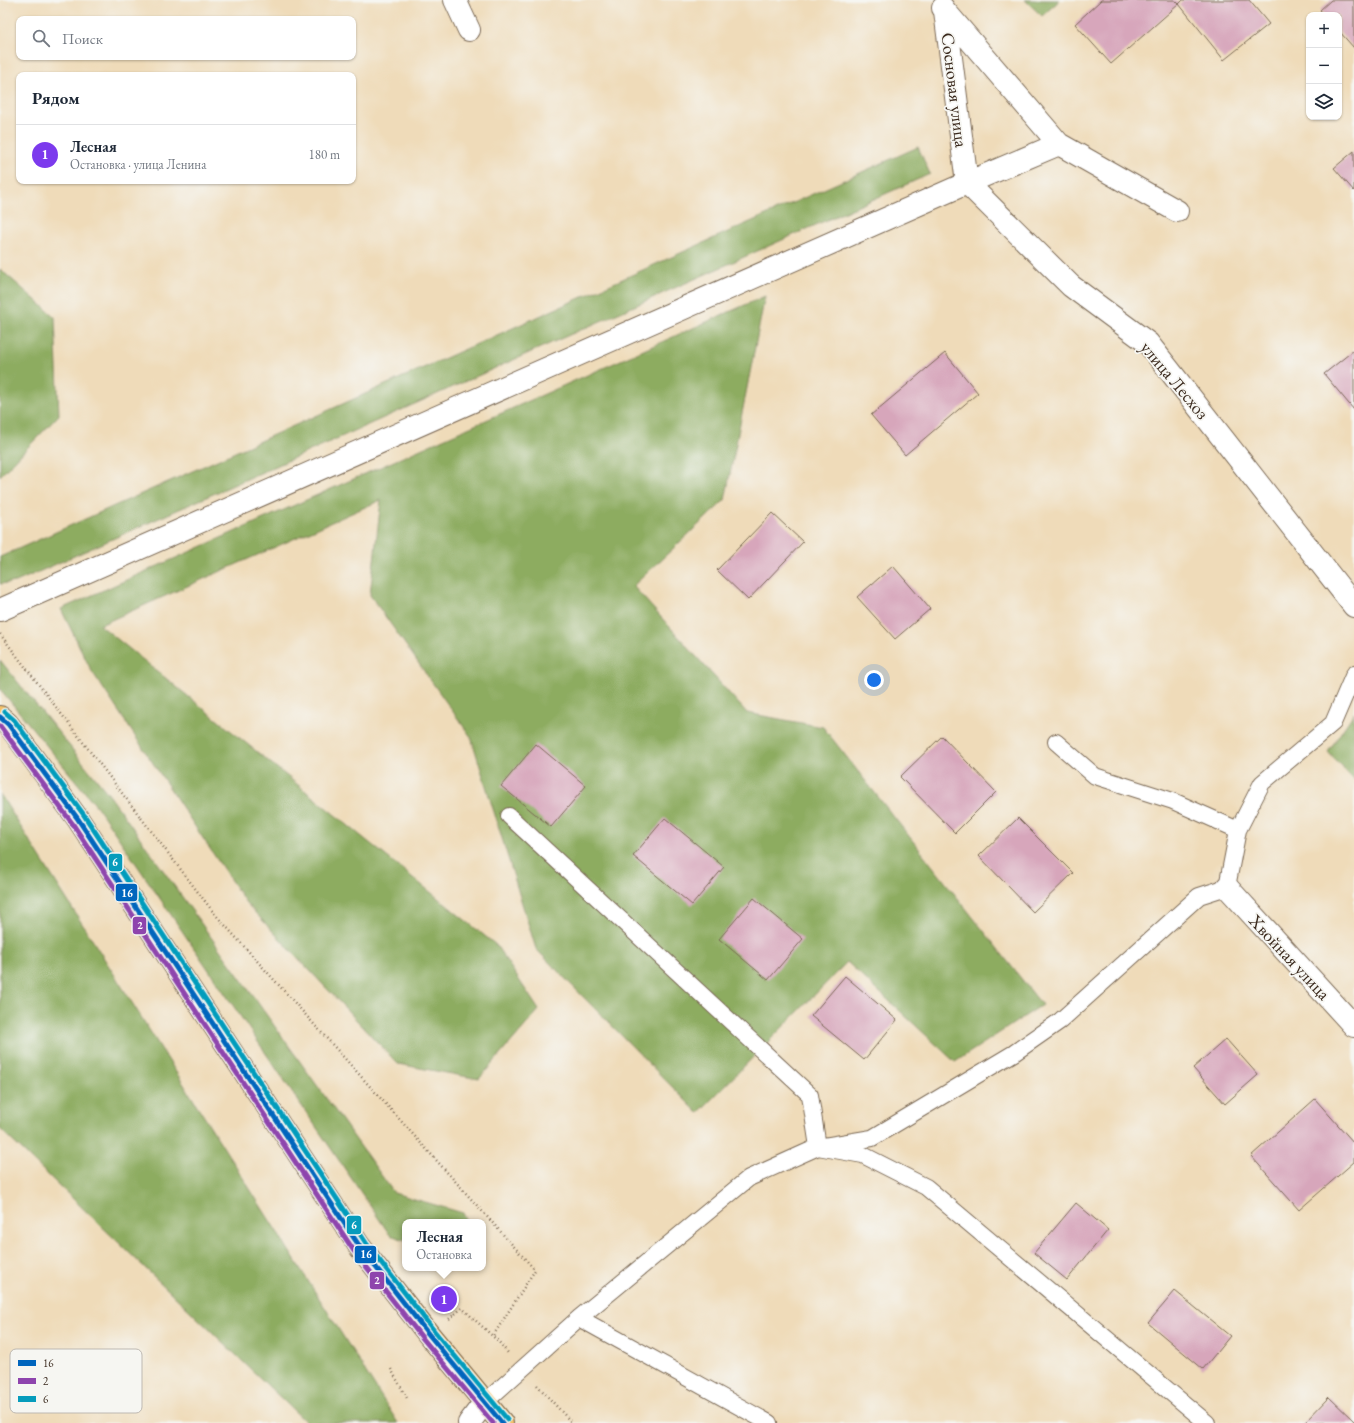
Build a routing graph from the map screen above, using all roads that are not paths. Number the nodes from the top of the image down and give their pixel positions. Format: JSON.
{"nodes":[{"id":1,"x":456,"y":0,"type":"edge"},
{"id":2,"x":943,"y":4,"type":"edge"},
{"id":3,"x":469,"y":30,"type":"dead end"},
{"id":4,"x":1059,"y":144,"type":"junction"},
{"id":5,"x":967,"y":183,"type":"junction"},
{"id":6,"x":1177,"y":211,"type":"dead end"},
{"id":7,"x":1354,"y":606,"type":"edge"},
{"id":8,"x":0,"y":610,"type":"edge"},
{"id":9,"x":1354,"y":674,"type":"edge"},
{"id":10,"x":0,"y":717,"type":"edge"},
{"id":11,"x":1056,"y":742,"type":"dead end"},
{"id":12,"x":509,"y":816,"type":"dead end"},
{"id":13,"x":1238,"y":830,"type":"junction"},
{"id":14,"x":1227,"y":887,"type":"junction"},
{"id":15,"x":1354,"y":1026,"type":"edge"},
{"id":16,"x":818,"y":1147,"type":"junction"},
{"id":17,"x":579,"y":1318,"type":"junction"},
{"id":18,"x":484,"y":1403,"type":"junction"},
{"id":19,"x":469,"y":1423,"type":"edge"},
{"id":20,"x":502,"y":1423,"type":"edge"},
{"id":21,"x":769,"y":1423,"type":"edge"},
{"id":22,"x":1207,"y":1423,"type":"edge"}],
"edges":[{"from":1,"to":3,"type":"street"},
{"from":2,"to":4,"type":"street"},
{"from":2,"to":5,"type":"street","name":"Сосновая улица"},
{"from":4,"to":5,"type":"street"},
{"from":4,"to":6,"type":"street"},
{"from":5,"to":7,"type":"street","name":"улица Лесхоз"},
{"from":5,"to":8,"type":"street"},
{"from":9,"to":13,"type":"lane"},
{"from":10,"to":18,"type":"main road"},
{"from":11,"to":13,"type":"lane"},
{"from":12,"to":16,"type":"lane"},
{"from":13,"to":14,"type":"lane"},
{"from":14,"to":15,"type":"street","name":"Хвойная улица"},
{"from":14,"to":16,"type":"lane"},
{"from":16,"to":17,"type":"lane"},
{"from":16,"to":22,"type":"lane"},
{"from":17,"to":18,"type":"lane"},
{"from":17,"to":21,"type":"lane"},
{"from":18,"to":19,"type":"street"},
{"from":18,"to":20,"type":"main road"}]}
